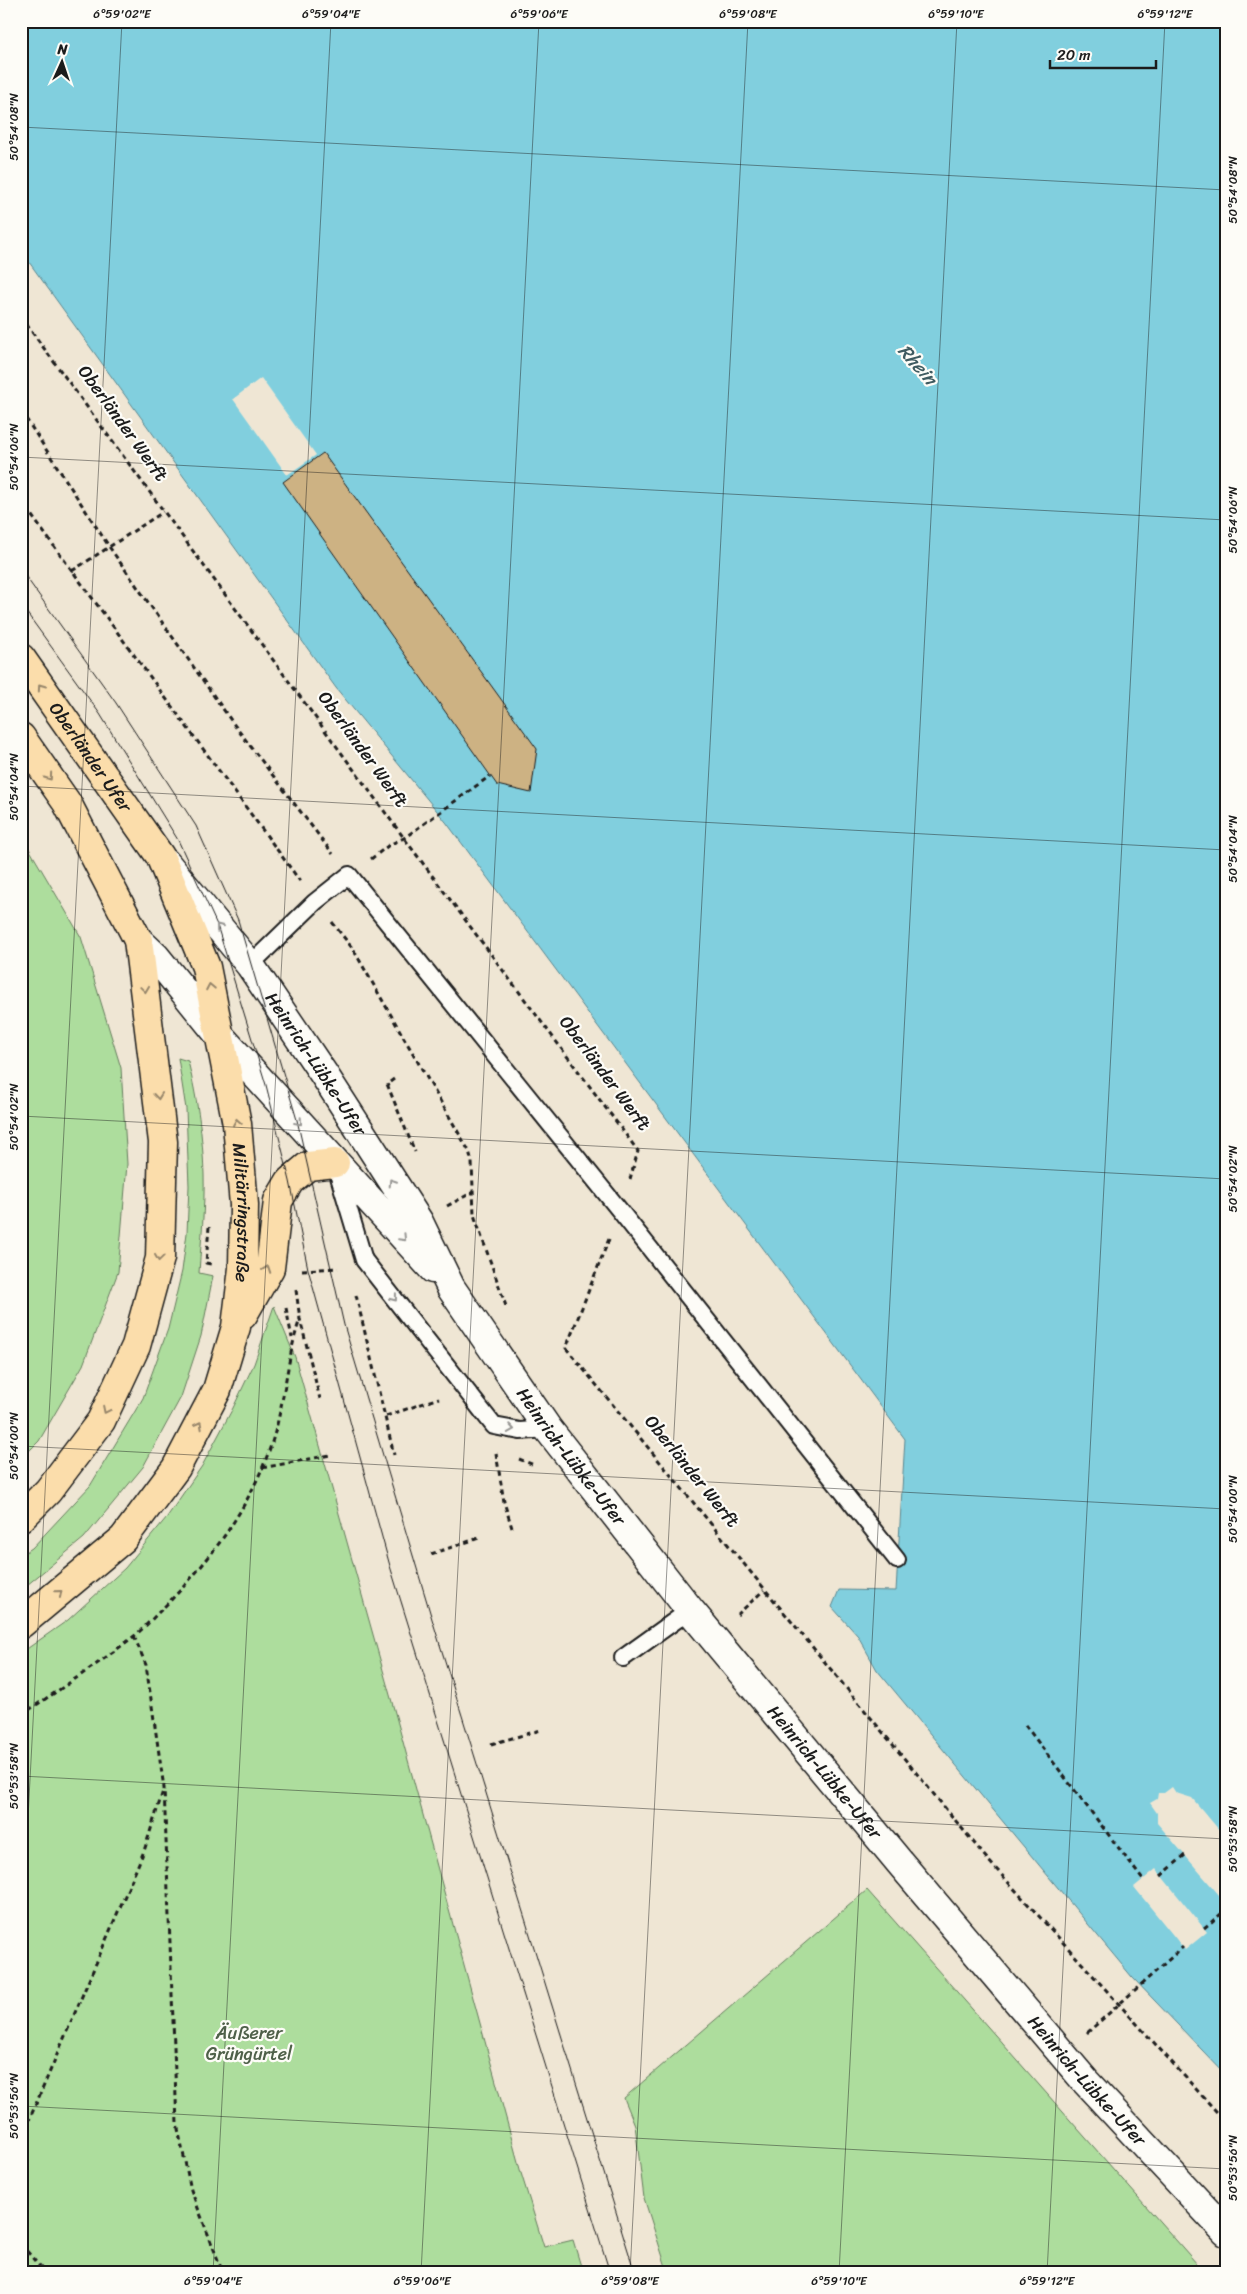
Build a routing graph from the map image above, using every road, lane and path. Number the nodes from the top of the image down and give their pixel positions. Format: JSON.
{"nodes":[{"id":1,"x":21,"y":317,"type":"edge"},
{"id":2,"x":21,"y":411,"type":"edge"},
{"id":3,"x":21,"y":501,"type":"edge"},
{"id":4,"x":163,"y":512,"type":"junction"},
{"id":5,"x":110,"y":548,"type":"junction"},
{"id":6,"x":72,"y":571,"type":"junction"},
{"id":7,"x":21,"y":658,"type":"edge"},
{"id":8,"x":21,"y":738,"type":"edge"},
{"id":9,"x":490,"y":776,"type":"dead end"},
{"id":10,"x":404,"y":838,"type":"junction"},
{"id":11,"x":160,"y":856,"type":"junction"},
{"id":12,"x":368,"y":861,"type":"dead end"},
{"id":13,"x":349,"y":875,"type":"junction"},
{"id":14,"x":315,"y":902,"type":"junction"},
{"id":15,"x":138,"y":940,"type":"junction"},
{"id":16,"x":250,"y":965,"type":"junction"},
{"id":17,"x":219,"y":1035,"type":"junction"},
{"id":18,"x":394,"y":1078,"type":"dead end"},
{"id":19,"x":417,"y":1157,"type":"dead end"},
{"id":20,"x":335,"y":1163,"type":"junction"},
{"id":21,"x":472,"y":1192,"type":"dead end"},
{"id":22,"x":620,"y":1212,"type":"junction"},
{"id":23,"x":339,"y":1268,"type":"dead end"},
{"id":24,"x":294,"y":1270,"type":"dead end"},
{"id":25,"x":295,"y":1280,"type":"dead end"},
{"id":26,"x":353,"y":1286,"type":"dead end"},
{"id":27,"x":451,"y":1288,"type":"junction"},
{"id":28,"x":300,"y":1319,"type":"junction"},
{"id":29,"x":236,"y":1327,"type":"junction"},
{"id":30,"x":443,"y":1397,"type":"dead end"},
{"id":31,"x":320,"y":1399,"type":"dead end"},
{"id":32,"x":386,"y":1416,"type":"junction"},
{"id":33,"x":548,"y":1428,"type":"junction"},
{"id":34,"x":496,"y":1450,"type":"dead end"},
{"id":35,"x":330,"y":1455,"type":"dead end"},
{"id":36,"x":394,"y":1456,"type":"dead end"},
{"id":37,"x":262,"y":1468,"type":"junction"},
{"id":38,"x":21,"y":1518,"type":"edge"},
{"id":39,"x":512,"y":1528,"type":"dead end"},
{"id":40,"x":479,"y":1538,"type":"dead end"},
{"id":41,"x":431,"y":1554,"type":"dead end"},
{"id":42,"x":897,"y":1560,"type":"dead end"},
{"id":43,"x":764,"y":1590,"type":"junction"},
{"id":44,"x":690,"y":1610,"type":"junction"},
{"id":45,"x":741,"y":1611,"type":"dead end"},
{"id":46,"x":21,"y":1624,"type":"edge"},
{"id":47,"x":134,"y":1636,"type":"junction"},
{"id":48,"x":623,"y":1658,"type":"dead end"},
{"id":49,"x":21,"y":1715,"type":"edge"},
{"id":50,"x":1024,"y":1725,"type":"dead end"},
{"id":51,"x":541,"y":1730,"type":"dead end"},
{"id":52,"x":491,"y":1744,"type":"dead end"},
{"id":53,"x":164,"y":1788,"type":"junction"},
{"id":54,"x":1185,"y":1856,"type":"dead end"},
{"id":55,"x":1162,"y":1876,"type":"dead end"},
{"id":56,"x":1143,"y":1880,"type":"dead end"},
{"id":57,"x":1226,"y":1910,"type":"edge"},
{"id":58,"x":1204,"y":1928,"type":"dead end"},
{"id":59,"x":1183,"y":1947,"type":"dead end"},
{"id":60,"x":1118,"y":2006,"type":"junction"},
{"id":61,"x":1090,"y":2030,"type":"dead end"},
{"id":62,"x":1226,"y":2122,"type":"edge"},
{"id":63,"x":21,"y":2139,"type":"edge"},
{"id":64,"x":1226,"y":2232,"type":"edge"},
{"id":65,"x":21,"y":2244,"type":"edge"},
{"id":66,"x":45,"y":2273,"type":"edge"},
{"id":67,"x":223,"y":2273,"type":"edge"}],
"edges":[{"from":1,"to":4,"type":"path","name":"Oberländer Werft"},
{"from":2,"to":5,"type":"path"},
{"from":3,"to":6,"type":"path"},
{"from":4,"to":5,"type":"path"},
{"from":4,"to":10,"type":"path","name":"Oberländer Werft"},
{"from":5,"to":6,"type":"path"},
{"from":5,"to":13,"type":"path"},
{"from":6,"to":14,"type":"path"},
{"from":11,"to":7,"type":"main road","name":"Oberländer Ufer","one_way":true},
{"from":8,"to":15,"type":"main road","one_way":true},
{"from":9,"to":10,"type":"path"},
{"from":10,"to":12,"type":"path"},
{"from":10,"to":22,"type":"path","name":"Oberländer Werft"},
{"from":16,"to":11,"type":"main road","name":"Heinrich-Lübke-Ufer","one_way":true},
{"from":17,"to":11,"type":"main road","name":"Militärringstraße","one_way":true},
{"from":13,"to":14,"type":"lane"},
{"from":13,"to":22,"type":"lane"},
{"from":14,"to":16,"type":"lane"},
{"from":14,"to":21,"type":"path"},
{"from":15,"to":17,"type":"main road","name":"Heinrich-Lübke-Ufer"},
{"from":15,"to":38,"type":"main road","one_way":true},
{"from":27,"to":16,"type":"main road","name":"Heinrich-Lübke-Ufer","one_way":true},
{"from":17,"to":20,"type":"main road","name":"Heinrich-Lübke-Ufer","one_way":true},
{"from":29,"to":17,"type":"main road","name":"Militärringstraße","one_way":true},
{"from":18,"to":19,"type":"path"},
{"from":20,"to":27,"type":"main road","name":"Heinrich-Lübke-Ufer","one_way":true},
{"from":29,"to":20,"type":"main road","one_way":true},
{"from":20,"to":33,"type":"lane","one_way":true},
{"from":22,"to":42,"type":"lane"},
{"from":22,"to":43,"type":"path","name":"Oberländer Werft"},
{"from":23,"to":24,"type":"path"},
{"from":25,"to":28,"type":"path"},
{"from":26,"to":32,"type":"path"},
{"from":27,"to":33,"type":"main road","name":"Heinrich-Lübke-Ufer"},
{"from":28,"to":31,"type":"path"},
{"from":28,"to":37,"type":"path"},
{"from":46,"to":29,"type":"main road","name":"Militärringstraße","one_way":true},
{"from":30,"to":32,"type":"path"},
{"from":32,"to":36,"type":"path"},
{"from":33,"to":44,"type":"main road","name":"Heinrich-Lübke-Ufer"},
{"from":34,"to":39,"type":"path"},
{"from":35,"to":37,"type":"path"},
{"from":37,"to":47,"type":"path"},
{"from":40,"to":41,"type":"path"},
{"from":43,"to":45,"type":"path"},
{"from":43,"to":60,"type":"path","name":"Oberländer Werft"},
{"from":44,"to":48,"type":"lane"},
{"from":44,"to":64,"type":"main road","name":"Heinrich-Lübke-Ufer"},
{"from":47,"to":49,"type":"path"},
{"from":47,"to":53,"type":"path"},
{"from":50,"to":56,"type":"path"},
{"from":51,"to":52,"type":"path"},
{"from":53,"to":63,"type":"path"},
{"from":53,"to":67,"type":"path"},
{"from":54,"to":55,"type":"path"},
{"from":57,"to":58,"type":"path"},
{"from":59,"to":60,"type":"path"},
{"from":60,"to":61,"type":"path"},
{"from":60,"to":62,"type":"path","name":"Oberländer Werft"},
{"from":65,"to":66,"type":"path"}]}
